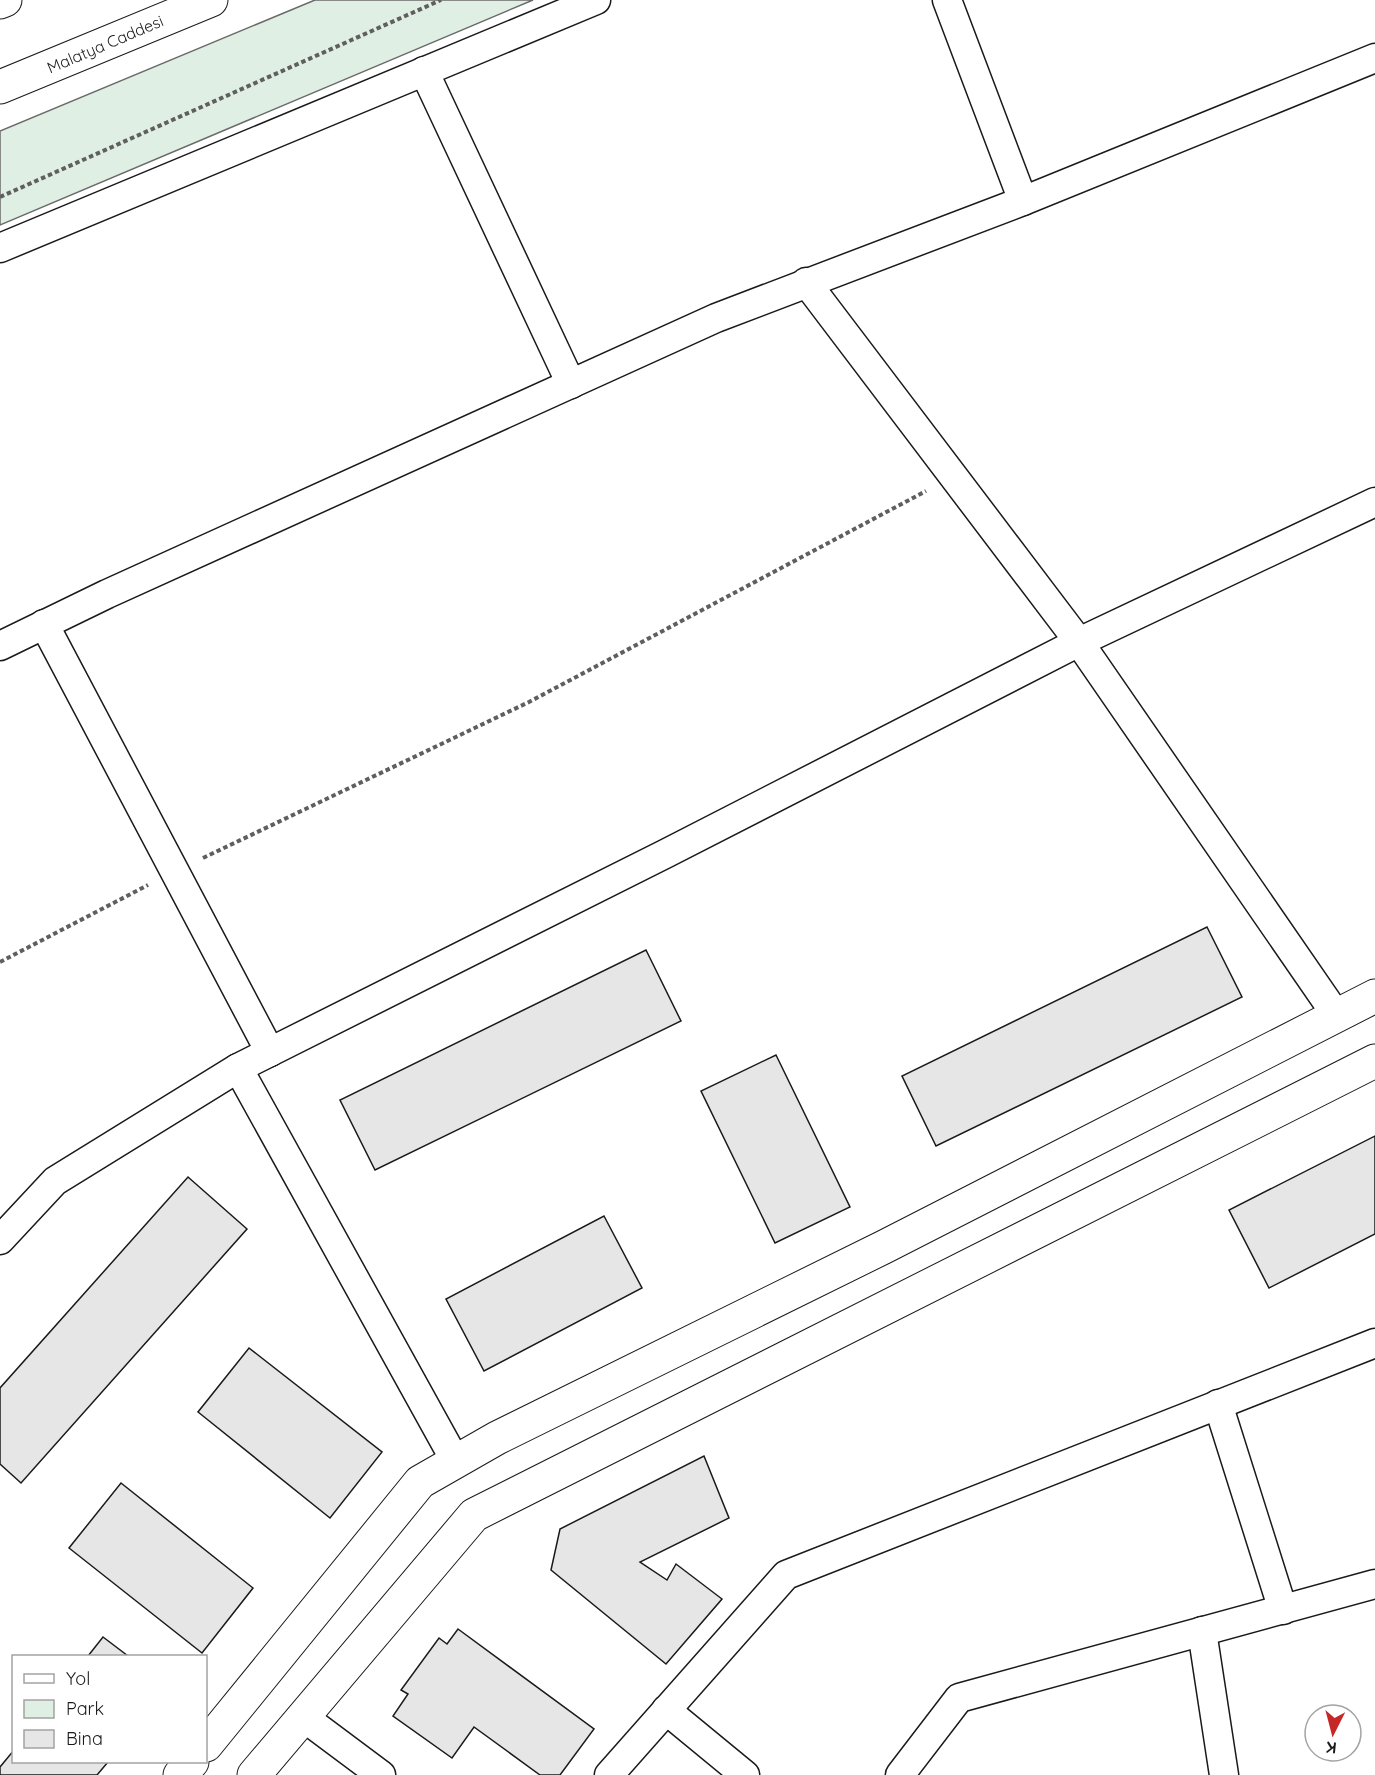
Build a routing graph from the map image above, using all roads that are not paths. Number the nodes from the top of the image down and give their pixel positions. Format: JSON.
{"nodes":[{"id":1,"x":5,"y":0,"type":"edge"},
{"id":2,"x":211,"y":0,"type":"edge"},
{"id":3,"x":596,"y":0,"type":"edge"},
{"id":4,"x":947,"y":0,"type":"edge"},
{"id":5,"x":0,"y":2,"type":"edge"},
{"id":6,"x":1375,"y":58,"type":"edge"},
{"id":7,"x":424,"y":71,"type":"junction"},
{"id":8,"x":0,"y":87,"type":"edge"},
{"id":9,"x":1023,"y":201,"type":"junction"},
{"id":10,"x":0,"y":248,"type":"edge"},
{"id":11,"x":806,"y":282,"type":"junction"},
{"id":12,"x":571,"y":384,"type":"junction"},
{"id":13,"x":1375,"y":502,"type":"edge"},
{"id":14,"x":44,"y":624,"type":"junction"},
{"id":15,"x":1079,"y":642,"type":"junction"},
{"id":16,"x":0,"y":646,"type":"edge"},
{"id":17,"x":1375,"y":996,"type":"edge"},
{"id":18,"x":1337,"y":1016,"type":"junction"},
{"id":19,"x":270,"y":1052,"type":"junction"},
{"id":20,"x":1375,"y":1061,"type":"edge"},
{"id":21,"x":238,"y":1068,"type":"junction"},
{"id":22,"x":0,"y":1240,"type":"edge"},
{"id":23,"x":1375,"y":1343,"type":"edge"},
{"id":24,"x":1218,"y":1404,"type":"junction"},
{"id":25,"x":456,"y":1462,"type":"junction"},
{"id":26,"x":1375,"y":1584,"type":"edge"},
{"id":27,"x":1283,"y":1610,"type":"junction"},
{"id":28,"x":1202,"y":1632,"type":"junction"},
{"id":29,"x":666,"y":1710,"type":"junction"},
{"id":30,"x":302,"y":1716,"type":"junction"},
{"id":31,"x":207,"y":1744,"type":"edge"},
{"id":32,"x":190,"y":1763,"type":"edge"},
{"id":33,"x":180,"y":1775,"type":"edge"},
{"id":34,"x":254,"y":1775,"type":"edge"},
{"id":35,"x":381,"y":1775,"type":"edge"},
{"id":36,"x":609,"y":1775,"type":"edge"},
{"id":37,"x":745,"y":1775,"type":"edge"},
{"id":38,"x":900,"y":1775,"type":"edge"},
{"id":39,"x":1224,"y":1775,"type":"edge"}],
"edges":[{"from":1,"to":5,"type":"main road"},
{"from":2,"to":8,"type":"main road","name":"Malatya Caddesi"},
{"from":3,"to":7,"type":"street"},
{"from":4,"to":9,"type":"street"},
{"from":6,"to":9,"type":"street"},
{"from":7,"to":10,"type":"street"},
{"from":7,"to":12,"type":"street"},
{"from":9,"to":11,"type":"street"},
{"from":11,"to":12,"type":"street"},
{"from":11,"to":15,"type":"street"},
{"from":12,"to":14,"type":"street"},
{"from":13,"to":15,"type":"street"},
{"from":14,"to":16,"type":"street"},
{"from":14,"to":19,"type":"street"},
{"from":15,"to":18,"type":"street"},
{"from":15,"to":19,"type":"street"},
{"from":17,"to":18,"type":"main road"},
{"from":18,"to":25,"type":"main road"},
{"from":19,"to":21,"type":"street"},
{"from":20,"to":30,"type":"main road"},
{"from":21,"to":22,"type":"street"},
{"from":21,"to":25,"type":"street"},
{"from":23,"to":24,"type":"street"},
{"from":24,"to":27,"type":"street"},
{"from":24,"to":29,"type":"street"},
{"from":25,"to":31,"type":"main road"},
{"from":26,"to":27,"type":"street"},
{"from":27,"to":28,"type":"street"},
{"from":28,"to":38,"type":"street"},
{"from":28,"to":39,"type":"street"},
{"from":29,"to":36,"type":"street"},
{"from":29,"to":37,"type":"street"},
{"from":30,"to":34,"type":"main road"},
{"from":30,"to":35,"type":"street"},
{"from":32,"to":33,"type":"main road"}]}
